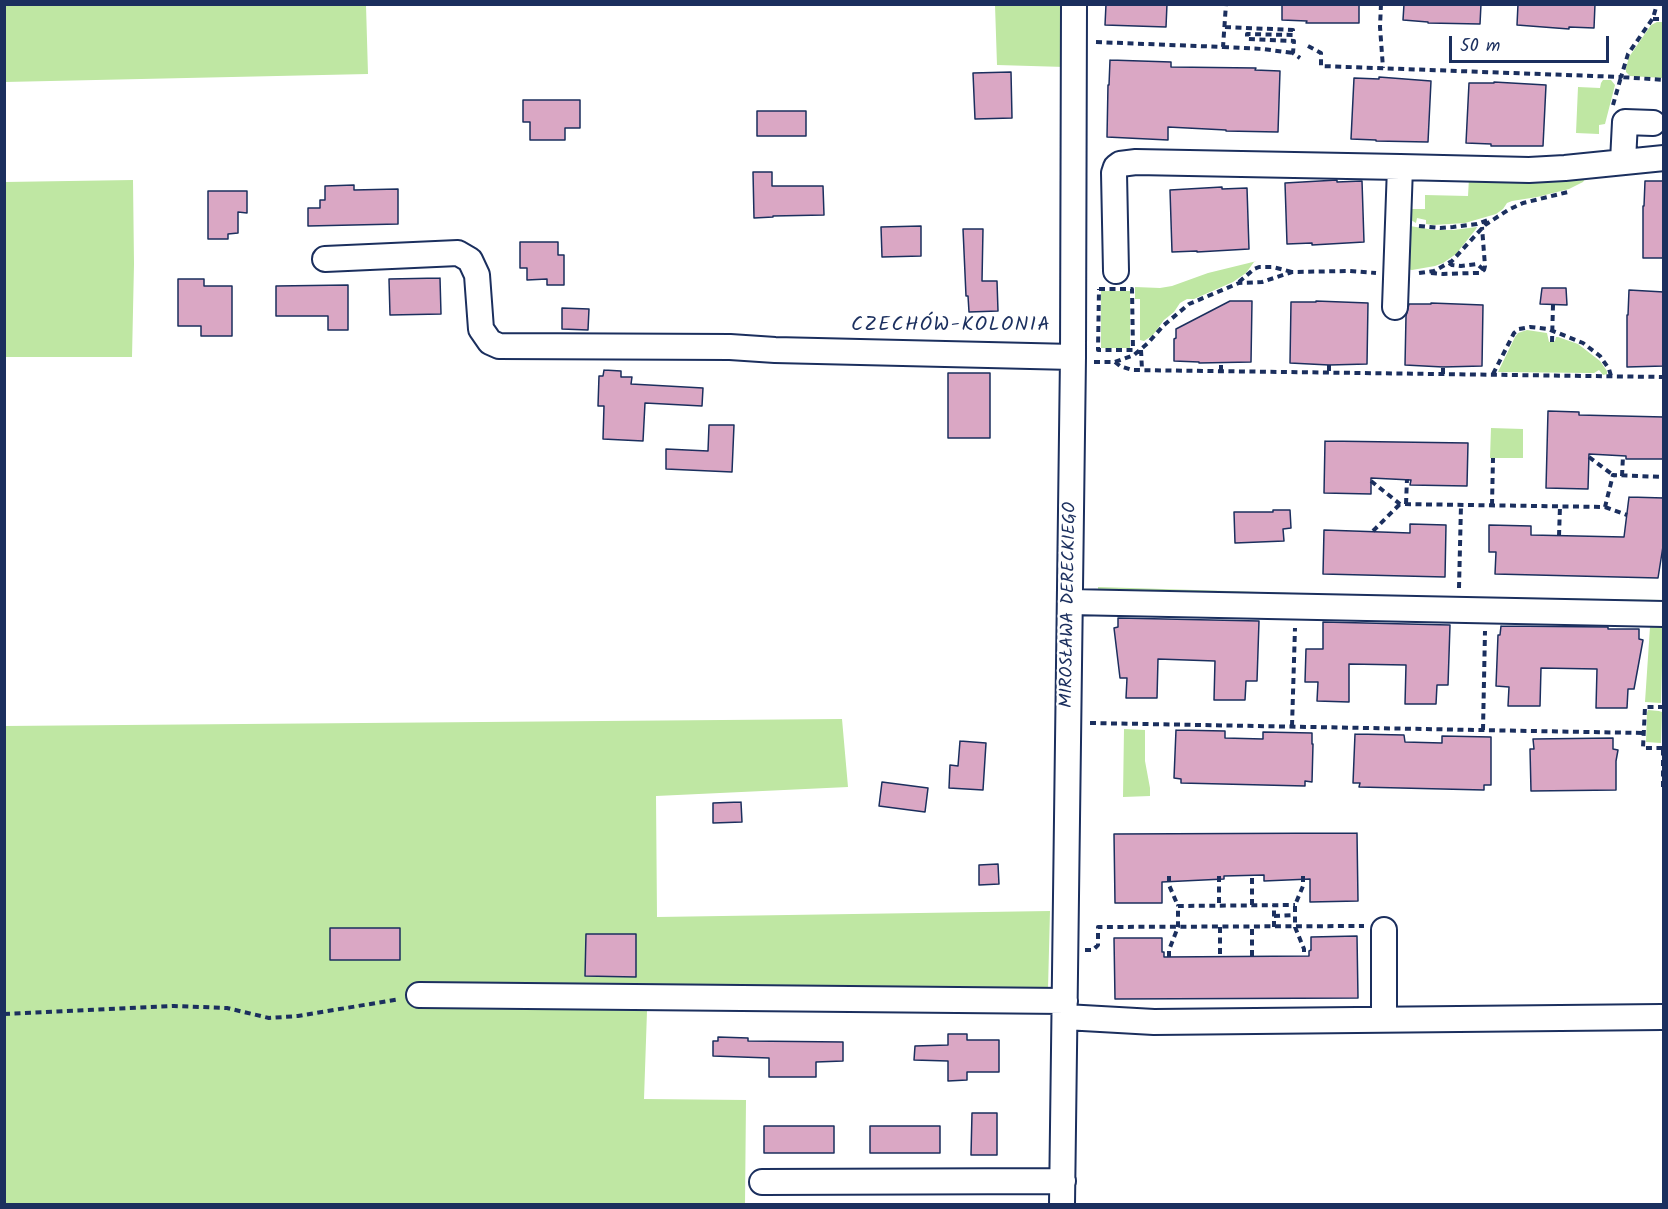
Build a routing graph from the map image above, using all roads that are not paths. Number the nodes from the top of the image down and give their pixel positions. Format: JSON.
{"nodes":[{"id":1,"x":1074,"y":4,"type":"edge"},
{"id":2,"x":1653,"y":123,"type":"dead end"},
{"id":3,"x":1664,"y":158,"type":"edge"},
{"id":4,"x":1623,"y":161,"type":"junction"},
{"id":5,"x":1400,"y":167,"type":"junction"},
{"id":6,"x":325,"y":259,"type":"dead end"},
{"id":7,"x":1116,"y":271,"type":"dead end"},
{"id":8,"x":1395,"y":307,"type":"dead end"},
{"id":9,"x":1080,"y":359,"type":"junction"},
{"id":10,"x":1070,"y":602,"type":"junction"},
{"id":11,"x":1664,"y":614,"type":"edge"},
{"id":12,"x":1378,"y":928,"type":"road end"},
{"id":13,"x":419,"y":995,"type":"road end"},
{"id":14,"x":1065,"y":1009,"type":"junction"},
{"id":15,"x":1662,"y":1017,"type":"dead end"},
{"id":16,"x":1384,"y":1019,"type":"junction"},
{"id":17,"x":762,"y":1182,"type":"dead end"},
{"id":18,"x":1063,"y":1193,"type":"edge"}],
"edges":[{"from":1,"to":9,"type":"street","name":"MIROSŁAWA DERECKIEGO"},
{"from":2,"to":4,"type":"street"},
{"from":3,"to":4,"type":"street"},
{"from":4,"to":5,"type":"street"},
{"from":5,"to":7,"type":"street"},
{"from":5,"to":8,"type":"street"},
{"from":6,"to":9,"type":"street"},
{"from":9,"to":10,"type":"street","name":"MIROSŁAWA DERECKIEGO"},
{"from":10,"to":11,"type":"street"},
{"from":10,"to":14,"type":"street","name":"MIROSŁAWA DERECKIEGO"},
{"from":12,"to":16,"type":"street"},
{"from":13,"to":14,"type":"street"},
{"from":14,"to":16,"type":"street"},
{"from":14,"to":18,"type":"street","name":"MIROSŁAWA DERECKIEGO"},
{"from":15,"to":16,"type":"street"},
{"from":17,"to":18,"type":"street"}]}
